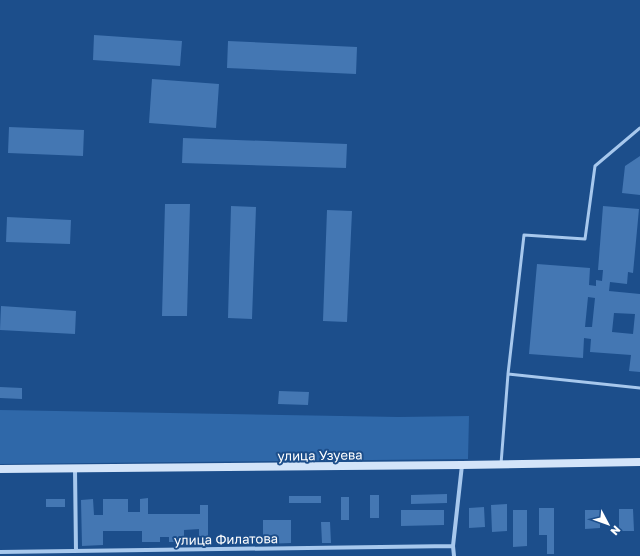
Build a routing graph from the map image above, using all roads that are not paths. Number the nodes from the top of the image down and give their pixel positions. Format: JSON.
{"nodes":[{"id":1,"x":640,"y":128,"type":"edge"},
{"id":2,"x":508,"y":374,"type":"junction"},
{"id":3,"x":640,"y":388,"type":"edge"},
{"id":4,"x":640,"y":462,"type":"edge"},
{"id":5,"x":462,"y":465,"type":"junction"},
{"id":6,"x":500,"y":465,"type":"junction"},
{"id":7,"x":0,"y":469,"type":"edge"},
{"id":8,"x":75,"y":469,"type":"junction"},
{"id":9,"x":453,"y":546,"type":"junction"},
{"id":10,"x":76,"y":551,"type":"junction"},
{"id":11,"x":0,"y":552,"type":"edge"},
{"id":12,"x":454,"y":556,"type":"edge"}],
"edges":[{"from":1,"to":2,"type":"lane"},
{"from":2,"to":3,"type":"lane"},
{"from":2,"to":6,"type":"lane"},
{"from":4,"to":6,"type":"main road","name":"улица Узуева"},
{"from":5,"to":6,"type":"main road","name":"улица Узуева"},
{"from":5,"to":8,"type":"main road","name":"улица Узуева"},
{"from":5,"to":9,"type":"street"},
{"from":7,"to":8,"type":"main road","name":"улица Узуева"},
{"from":8,"to":10,"type":"street"},
{"from":9,"to":10,"type":"street","name":"улица Филатова"},
{"from":9,"to":12,"type":"street"},
{"from":10,"to":11,"type":"street","name":"улица Филатова"}]}
